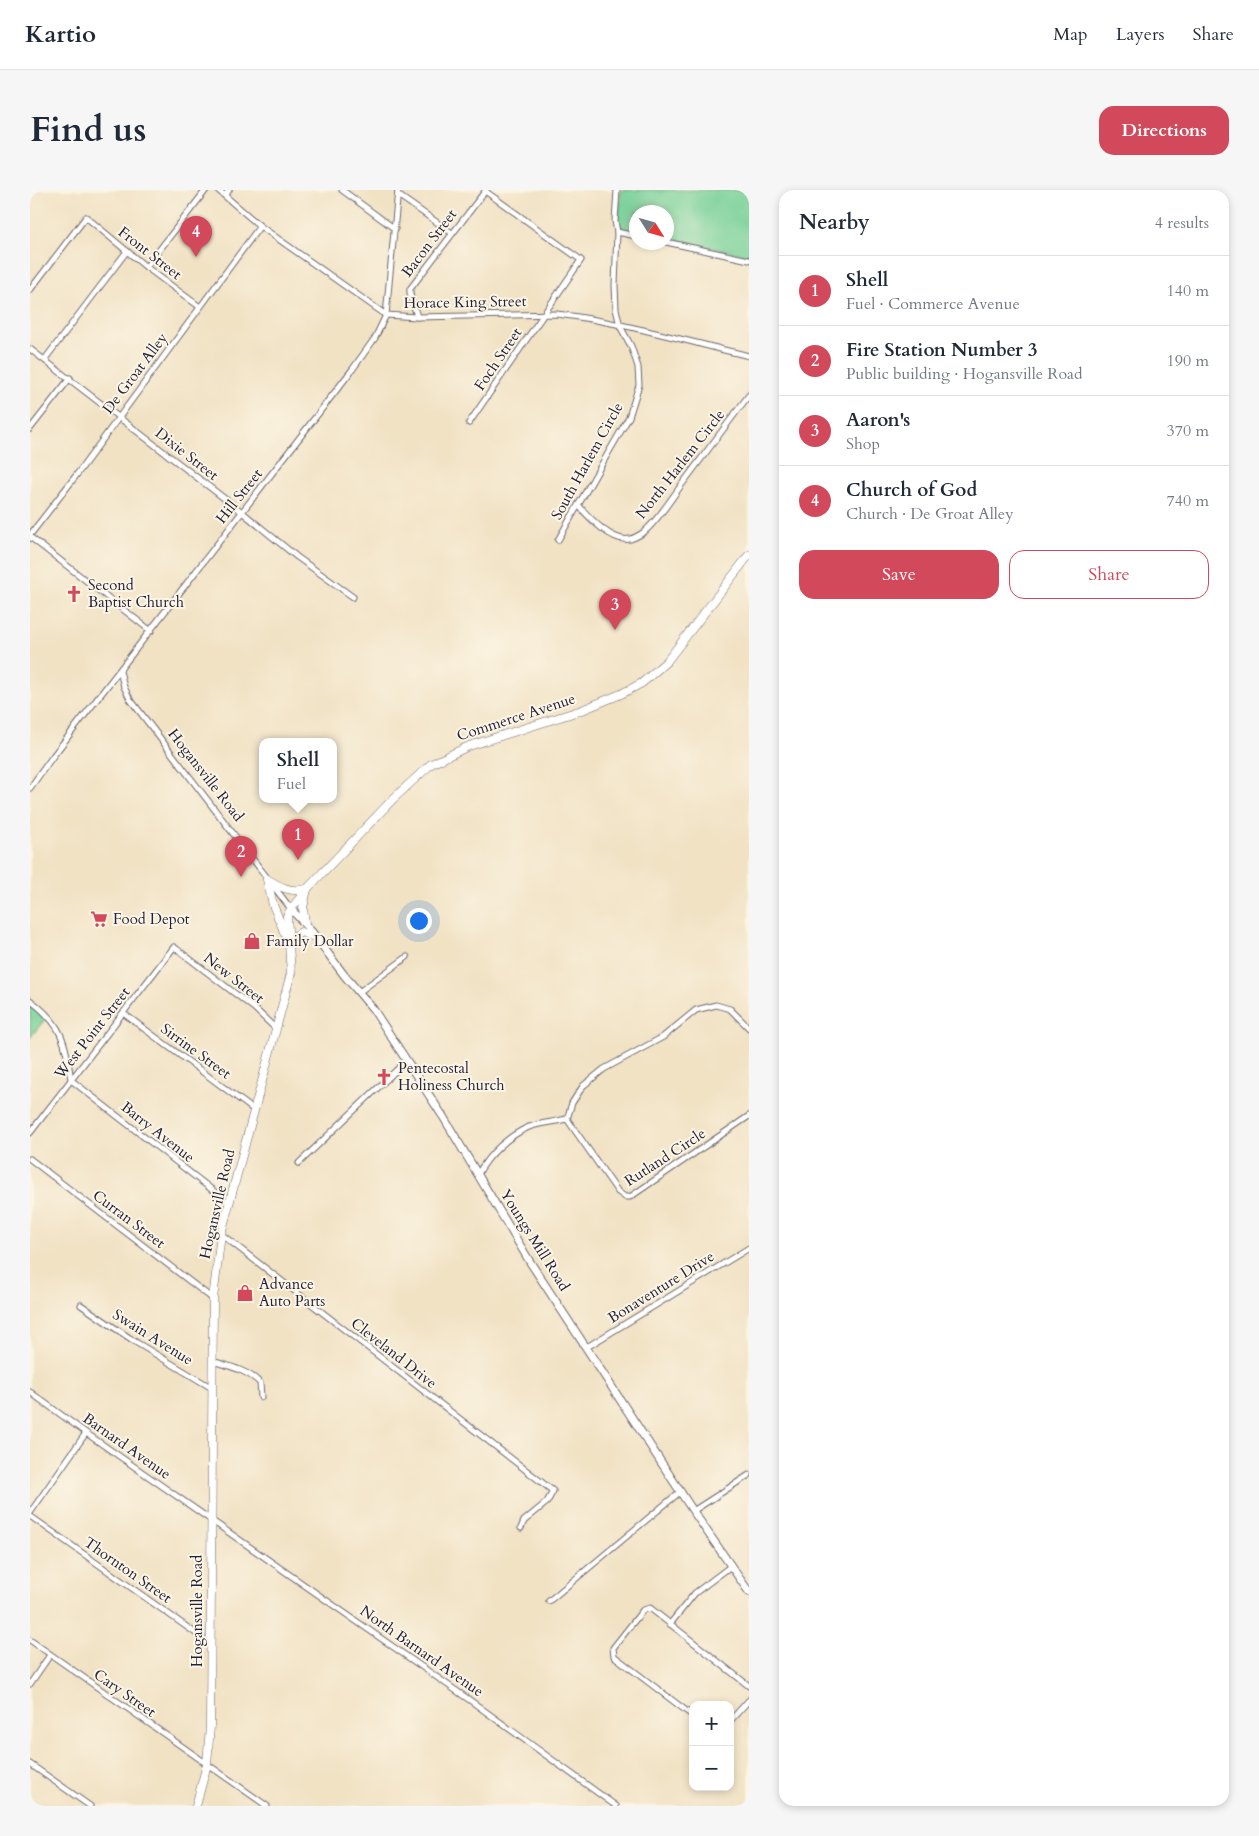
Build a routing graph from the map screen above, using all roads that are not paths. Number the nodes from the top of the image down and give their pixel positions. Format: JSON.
{"nodes":[{"id":1,"x":206,"y":190,"type":"edge"},
{"id":2,"x":218,"y":190,"type":"edge"},
{"id":3,"x":229,"y":190,"type":"edge"},
{"id":4,"x":342,"y":190,"type":"edge"},
{"id":5,"x":486,"y":190,"type":"edge"},
{"id":6,"x":617,"y":190,"type":"edge"},
{"id":7,"x":398,"y":192,"type":"edge"},
{"id":8,"x":225,"y":196,"type":"junction"},
{"id":9,"x":260,"y":226,"type":"junction"},
{"id":10,"x":395,"y":229,"type":"junction"},
{"id":11,"x":617,"y":232,"type":"junction"},
{"id":12,"x":452,"y":233,"type":"junction"},
{"id":13,"x":629,"y":235,"type":"edge"},
{"id":14,"x":674,"y":244,"type":"edge"},
{"id":15,"x":127,"y":251,"type":"junction"},
{"id":16,"x":749,"y":260,"type":"edge"},
{"id":17,"x":146,"y":267,"type":"junction"},
{"id":18,"x":30,"y":290,"type":"edge"},
{"id":19,"x":200,"y":307,"type":"junction"},
{"id":20,"x":544,"y":314,"type":"junction"},
{"id":21,"x":386,"y":315,"type":"junction"},
{"id":22,"x":416,"y":317,"type":"junction"},
{"id":23,"x":620,"y":326,"type":"junction"},
{"id":24,"x":30,"y":349,"type":"edge"},
{"id":25,"x":749,"y":356,"type":"edge"},
{"id":26,"x":44,"y":359,"type":"junction"},
{"id":27,"x":70,"y":378,"type":"junction"},
{"id":28,"x":749,"y":395,"type":"edge"},
{"id":29,"x":118,"y":416,"type":"junction"},
{"id":30,"x":469,"y":423,"type":"dead end"},
{"id":31,"x":30,"y":429,"type":"edge"},
{"id":32,"x":578,"y":504,"type":"junction"},
{"id":33,"x":242,"y":512,"type":"junction"},
{"id":34,"x":30,"y":536,"type":"edge"},
{"id":35,"x":558,"y":540,"type":"dead end"},
{"id":36,"x":749,"y":555,"type":"edge"},
{"id":37,"x":353,"y":597,"type":"dead end"},
{"id":38,"x":150,"y":631,"type":"junction"},
{"id":39,"x":120,"y":671,"type":"junction"},
{"id":40,"x":30,"y":788,"type":"edge"},
{"id":41,"x":267,"y":879,"type":"junction"},
{"id":42,"x":307,"y":889,"type":"junction"},
{"id":43,"x":291,"y":909,"type":"junction"},
{"id":44,"x":305,"y":924,"type":"junction"},
{"id":45,"x":317,"y":938,"type":"junction"},
{"id":46,"x":289,"y":943,"type":"junction"},
{"id":47,"x":174,"y":947,"type":"joint"},
{"id":48,"x":407,"y":957,"type":"dead end"},
{"id":49,"x":358,"y":992,"type":"junction"},
{"id":50,"x":30,"y":1000,"type":"edge"},
{"id":51,"x":123,"y":1013,"type":"junction"},
{"id":52,"x":749,"y":1028,"type":"edge"},
{"id":53,"x":276,"y":1029,"type":"junction"},
{"id":54,"x":406,"y":1061,"type":"junction"},
{"id":55,"x":71,"y":1080,"type":"junction"},
{"id":56,"x":254,"y":1110,"type":"junction"},
{"id":57,"x":749,"y":1116,"type":"edge"},
{"id":58,"x":567,"y":1119,"type":"junction"},
{"id":59,"x":30,"y":1133,"type":"edge"},
{"id":60,"x":30,"y":1159,"type":"edge"},
{"id":61,"x":299,"y":1163,"type":"dead end"},
{"id":62,"x":478,"y":1174,"type":"junction"},
{"id":63,"x":229,"y":1203,"type":"junction"},
{"id":64,"x":221,"y":1234,"type":"junction"},
{"id":65,"x":749,"y":1248,"type":"edge"},
{"id":66,"x":213,"y":1299,"type":"junction"},
{"id":67,"x":81,"y":1305,"type":"dead end"},
{"id":68,"x":586,"y":1348,"type":"junction"},
{"id":69,"x":212,"y":1360,"type":"junction"},
{"id":70,"x":212,"y":1388,"type":"junction"},
{"id":71,"x":30,"y":1392,"type":"edge"},
{"id":72,"x":261,"y":1397,"type":"dead end"},
{"id":73,"x":86,"y":1433,"type":"junction"},
{"id":74,"x":749,"y":1475,"type":"edge"},
{"id":75,"x":681,"y":1491,"type":"junction"},
{"id":76,"x":693,"y":1511,"type":"junction"},
{"id":77,"x":30,"y":1514,"type":"edge"},
{"id":78,"x":211,"y":1520,"type":"junction"},
{"id":79,"x":520,"y":1528,"type":"dead end"},
{"id":80,"x":731,"y":1566,"type":"junction"},
{"id":81,"x":749,"y":1592,"type":"edge"},
{"id":82,"x":549,"y":1601,"type":"dead end"},
{"id":83,"x":670,"y":1624,"type":"junction"},
{"id":84,"x":30,"y":1640,"type":"edge"},
{"id":85,"x":211,"y":1644,"type":"junction"},
{"id":86,"x":50,"y":1655,"type":"junction"},
{"id":87,"x":30,"y":1684,"type":"edge"},
{"id":88,"x":749,"y":1686,"type":"edge"},
{"id":89,"x":749,"y":1700,"type":"edge"},
{"id":90,"x":689,"y":1713,"type":"edge"},
{"id":91,"x":734,"y":1717,"type":"edge"},
{"id":92,"x":30,"y":1764,"type":"edge"},
{"id":93,"x":207,"y":1764,"type":"junction"},
{"id":94,"x":90,"y":1806,"type":"edge"},
{"id":95,"x":196,"y":1806,"type":"edge"},
{"id":96,"x":267,"y":1806,"type":"edge"},
{"id":97,"x":616,"y":1806,"type":"edge"}],
"edges":[{"from":1,"to":17,"type":"street"},
{"from":2,"to":8,"type":"street","name":"Horace King Street"},
{"from":3,"to":8,"type":"street"},
{"from":4,"to":10,"type":"street"},
{"from":5,"to":12,"type":"street","name":"Bacon Street"},
{"from":5,"to":20,"type":"street","name":"Foch Street"},
{"from":6,"to":11,"type":"street","name":"South Harlem Circle"},
{"from":7,"to":10,"type":"street","name":"Hill Street"},
{"from":7,"to":12,"type":"street"},
{"from":8,"to":9,"type":"street","name":"Horace King Street"},
{"from":9,"to":19,"type":"street","name":"De Groat Alley"},
{"from":9,"to":21,"type":"street","name":"Horace King Street"},
{"from":10,"to":21,"type":"street","name":"Hill Street"},
{"from":11,"to":13,"type":"street"},
{"from":11,"to":23,"type":"street","name":"South Harlem Circle"},
{"from":12,"to":22,"type":"street","name":"Bacon Street"},
{"from":14,"to":16,"type":"street"},
{"from":15,"to":17,"type":"street","name":"Front Street"},
{"from":15,"to":18,"type":"street","name":"Front Street"},
{"from":15,"to":26,"type":"street"},
{"from":17,"to":19,"type":"street","name":"Front Street"},
{"from":19,"to":29,"type":"street","name":"De Groat Alley"},
{"from":20,"to":22,"type":"street","name":"Horace King Street"},
{"from":20,"to":23,"type":"street","name":"Horace King Street"},
{"from":20,"to":30,"type":"street","name":"Foch Street"},
{"from":21,"to":22,"type":"street","name":"Horace King Street"},
{"from":21,"to":33,"type":"street","name":"Hill Street"},
{"from":23,"to":25,"type":"street","name":"Horace King Street"},
{"from":23,"to":32,"type":"street","name":"South Harlem Circle"},
{"from":24,"to":26,"type":"street","name":"Dixie Street"},
{"from":26,"to":27,"type":"street","name":"Dixie Street"},
{"from":27,"to":29,"type":"street","name":"Dixie Street"},
{"from":27,"to":31,"type":"street"},
{"from":28,"to":32,"type":"street","name":"North Harlem Circle"},
{"from":29,"to":33,"type":"street","name":"Dixie Street"},
{"from":29,"to":34,"type":"street","name":"De Groat Alley"},
{"from":32,"to":35,"type":"street","name":"South Harlem Circle"},
{"from":33,"to":37,"type":"street","name":"Dixie Street"},
{"from":33,"to":38,"type":"street","name":"Hill Street"},
{"from":34,"to":38,"type":"street"},
{"from":36,"to":42,"type":"main road","name":"Commerce Avenue"},
{"from":38,"to":39,"type":"street","name":"Hill Street"},
{"from":39,"to":40,"type":"street","name":"Hill Street"},
{"from":39,"to":41,"type":"street","name":"Hogansville Road"},
{"from":41,"to":42,"type":"main road"},
{"from":41,"to":43,"type":"street","name":"Hogansville Road"},
{"from":41,"to":46,"type":"main road"},
{"from":42,"to":43,"type":"main road","name":"Commerce Avenue"},
{"from":42,"to":44,"type":"main road"},
{"from":43,"to":44,"type":"street","name":"Youngs Mill Road"},
{"from":43,"to":46,"type":"main road","name":"Hogansville Road"},
{"from":44,"to":45,"type":"street","name":"Youngs Mill Road"},
{"from":45,"to":46,"type":"main road"},
{"from":45,"to":49,"type":"street","name":"Youngs Mill Road"},
{"from":46,"to":53,"type":"main road","name":"Hogansville Road"},
{"from":47,"to":51,"type":"street","name":"West Point Street"},
{"from":47,"to":53,"type":"street","name":"New Street"},
{"from":48,"to":49,"type":"street"},
{"from":49,"to":54,"type":"street","name":"Youngs Mill Road"},
{"from":50,"to":55,"type":"street"},
{"from":51,"to":55,"type":"street","name":"West Point Street"},
{"from":51,"to":56,"type":"street","name":"Sirrine Street"},
{"from":52,"to":58,"type":"street"},
{"from":53,"to":56,"type":"main road","name":"Hogansville Road"},
{"from":54,"to":61,"type":"street"},
{"from":54,"to":62,"type":"street","name":"Youngs Mill Road"},
{"from":55,"to":59,"type":"street","name":"West Point Street"},
{"from":55,"to":63,"type":"street","name":"Barry Avenue"},
{"from":56,"to":63,"type":"main road","name":"Hogansville Road"},
{"from":57,"to":58,"type":"street","name":"Rutland Circle"},
{"from":58,"to":62,"type":"street"},
{"from":60,"to":66,"type":"street","name":"Curran Street"},
{"from":62,"to":68,"type":"street","name":"Youngs Mill Road"},
{"from":63,"to":64,"type":"main road","name":"Hogansville Road"},
{"from":64,"to":66,"type":"main road","name":"Hogansville Road"},
{"from":64,"to":79,"type":"street","name":"Cleveland Drive"},
{"from":65,"to":68,"type":"street","name":"Bonaventure Drive"},
{"from":66,"to":69,"type":"main road","name":"Hogansville Road"},
{"from":67,"to":70,"type":"street","name":"Swain Avenue"},
{"from":68,"to":75,"type":"street","name":"Youngs Mill Road"},
{"from":69,"to":70,"type":"main road","name":"Hogansville Road"},
{"from":69,"to":72,"type":"street"},
{"from":70,"to":78,"type":"main road","name":"Hogansville Road"},
{"from":71,"to":73,"type":"street","name":"Barnard Avenue"},
{"from":73,"to":77,"type":"street"},
{"from":73,"to":78,"type":"street","name":"Barnard Avenue"},
{"from":74,"to":76,"type":"street"},
{"from":75,"to":76,"type":"street","name":"Youngs Mill Road"},
{"from":75,"to":82,"type":"street"},
{"from":76,"to":80,"type":"street","name":"Youngs Mill Road"},
{"from":77,"to":85,"type":"street","name":"Thornton Street"},
{"from":78,"to":85,"type":"main road","name":"Hogansville Road"},
{"from":78,"to":97,"type":"street","name":"North Barnard Avenue"},
{"from":80,"to":81,"type":"street","name":"Youngs Mill Road"},
{"from":80,"to":83,"type":"street"},
{"from":83,"to":88,"type":"street"},
{"from":83,"to":90,"type":"street"},
{"from":84,"to":86,"type":"street","name":"Cary Street"},
{"from":85,"to":93,"type":"main road","name":"Hogansville Road"},
{"from":86,"to":87,"type":"street"},
{"from":86,"to":93,"type":"street","name":"Cary Street"},
{"from":89,"to":91,"type":"street"},
{"from":92,"to":94,"type":"street"},
{"from":93,"to":95,"type":"main road","name":"Hogansville Road"},
{"from":93,"to":96,"type":"street","name":"Cary Street"}]}
